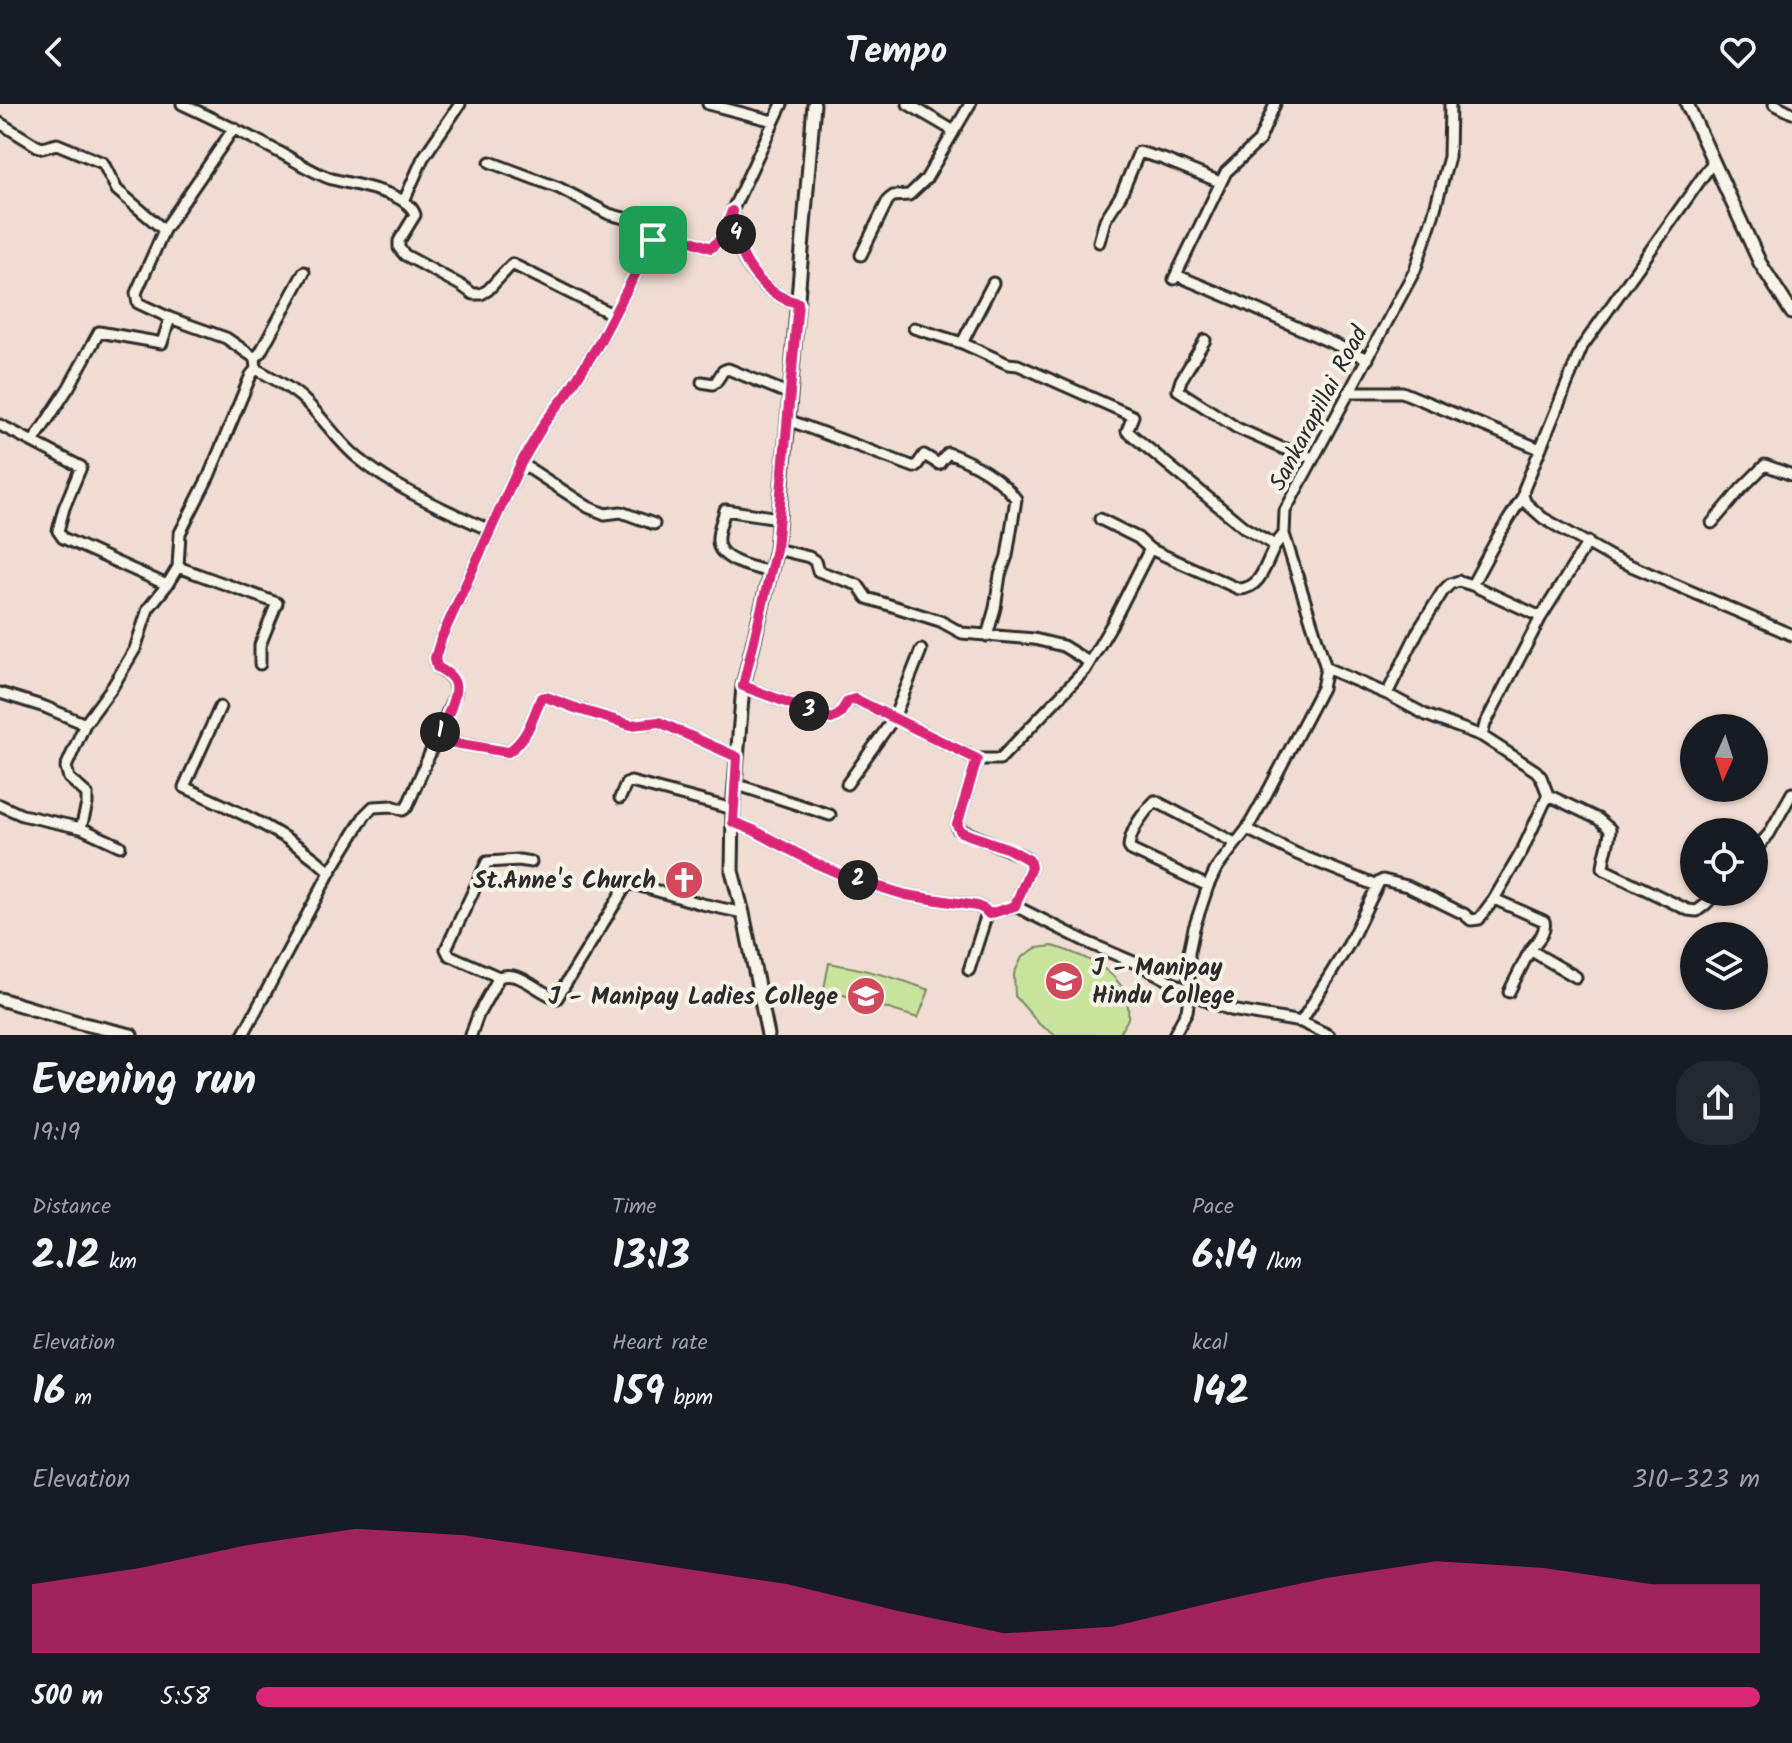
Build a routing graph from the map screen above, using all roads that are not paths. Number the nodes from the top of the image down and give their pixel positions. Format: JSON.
{"nodes":[{"id":1,"x":182,"y":104,"type":"edge"},
{"id":2,"x":460,"y":104,"type":"edge"},
{"id":3,"x":708,"y":104,"type":"edge"},
{"id":4,"x":782,"y":104,"type":"edge"},
{"id":5,"x":814,"y":104,"type":"edge"},
{"id":6,"x":908,"y":104,"type":"edge"},
{"id":7,"x":970,"y":104,"type":"edge"},
{"id":8,"x":1275,"y":104,"type":"edge"},
{"id":9,"x":1450,"y":104,"type":"edge"},
{"id":10,"x":1687,"y":104,"type":"edge"},
{"id":11,"x":1774,"y":104,"type":"edge"},
{"id":12,"x":1792,"y":113,"type":"edge"},
{"id":13,"x":773,"y":121,"type":"junction"},
{"id":14,"x":0,"y":123,"type":"edge"},
{"id":15,"x":234,"y":128,"type":"junction"},
{"id":16,"x":954,"y":131,"type":"junction"},
{"id":17,"x":490,"y":162,"type":"dead end"},
{"id":18,"x":1713,"y":162,"type":"junction"},
{"id":19,"x":1220,"y":182,"type":"junction"},
{"id":20,"x":404,"y":201,"type":"junction"},
{"id":21,"x":732,"y":211,"type":"junction"},
{"id":22,"x":164,"y":230,"type":"junction"},
{"id":23,"x":663,"y":233,"type":"junction"},
{"id":24,"x":1099,"y":242,"type":"dead end"},
{"id":25,"x":861,"y":255,"type":"dead end"},
{"id":26,"x":304,"y":272,"type":"dead end"},
{"id":27,"x":993,"y":283,"type":"dead end"},
{"id":28,"x":798,"y":303,"type":"junction"},
{"id":29,"x":1792,"y":313,"type":"edge"},
{"id":30,"x":614,"y":315,"type":"junction"},
{"id":31,"x":170,"y":318,"type":"junction"},
{"id":32,"x":914,"y":328,"type":"dead end"},
{"id":33,"x":1205,"y":340,"type":"dead end"},
{"id":34,"x":962,"y":343,"type":"junction"},
{"id":35,"x":255,"y":358,"type":"junction"},
{"id":36,"x":1368,"y":359,"type":"junction"},
{"id":37,"x":256,"y":369,"type":"junction"},
{"id":38,"x":702,"y":382,"type":"dead end"},
{"id":39,"x":1348,"y":392,"type":"junction"},
{"id":40,"x":790,"y":394,"type":"junction"},
{"id":41,"x":788,"y":420,"type":"junction"},
{"id":42,"x":0,"y":425,"type":"edge"},
{"id":43,"x":33,"y":442,"type":"junction"},
{"id":44,"x":1540,"y":449,"type":"junction"},
{"id":45,"x":1313,"y":458,"type":"junction"},
{"id":46,"x":521,"y":463,"type":"junction"},
{"id":47,"x":1792,"y":475,"type":"edge"},
{"id":48,"x":1523,"y":496,"type":"junction"},
{"id":49,"x":779,"y":518,"type":"junction"},
{"id":50,"x":1100,"y":519,"type":"dead end"},
{"id":51,"x":1712,"y":523,"type":"dead end"},
{"id":52,"x":654,"y":524,"type":"dead end"},
{"id":53,"x":489,"y":530,"type":"junction"},
{"id":54,"x":1284,"y":534,"type":"junction"},
{"id":55,"x":1588,"y":542,"type":"junction"},
{"id":56,"x":1275,"y":545,"type":"junction"},
{"id":57,"x":776,"y":549,"type":"junction"},
{"id":58,"x":1150,"y":549,"type":"junction"},
{"id":59,"x":178,"y":567,"type":"junction"},
{"id":60,"x":771,"y":572,"type":"junction"},
{"id":61,"x":167,"y":585,"type":"junction"},
{"id":62,"x":1472,"y":585,"type":"junction"},
{"id":63,"x":1541,"y":617,"type":"junction"},
{"id":64,"x":1792,"y":635,"type":"edge"},
{"id":65,"x":987,"y":636,"type":"junction"},
{"id":66,"x":921,"y":650,"type":"dead end"},
{"id":67,"x":1089,"y":662,"type":"junction"},
{"id":68,"x":260,"y":664,"type":"dead end"},
{"id":69,"x":1326,"y":668,"type":"junction"},
{"id":70,"x":743,"y":686,"type":"junction"},
{"id":71,"x":0,"y":693,"type":"edge"},
{"id":72,"x":1387,"y":694,"type":"junction"},
{"id":73,"x":220,"y":707,"type":"dead end"},
{"id":74,"x":894,"y":718,"type":"junction"},
{"id":75,"x":85,"y":724,"type":"junction"},
{"id":76,"x":1482,"y":736,"type":"junction"},
{"id":77,"x":437,"y":740,"type":"junction"},
{"id":78,"x":737,"y":757,"type":"junction"},
{"id":79,"x":977,"y":759,"type":"junction"},
{"id":80,"x":735,"y":784,"type":"junction"},
{"id":81,"x":847,"y":784,"type":"dead end"},
{"id":82,"x":1792,"y":793,"type":"edge"},
{"id":83,"x":1548,"y":795,"type":"junction"},
{"id":84,"x":620,"y":798,"type":"dead end"},
{"id":85,"x":0,"y":805,"type":"edge"},
{"id":86,"x":733,"y":809,"type":"junction"},
{"id":87,"x":830,"y":815,"type":"dead end"},
{"id":88,"x":733,"y":822,"type":"junction"},
{"id":89,"x":81,"y":828,"type":"junction"},
{"id":90,"x":1247,"y":829,"type":"junction"},
{"id":91,"x":1768,"y":835,"type":"edge"},
{"id":92,"x":1235,"y":843,"type":"junction"},
{"id":93,"x":120,"y":846,"type":"dead end"},
{"id":94,"x":531,"y":862,"type":"dead end"},
{"id":95,"x":330,"y":872,"type":"junction"},
{"id":96,"x":1208,"y":886,"type":"junction"},
{"id":97,"x":1377,"y":886,"type":"junction"},
{"id":98,"x":1494,"y":899,"type":"junction"},
{"id":99,"x":1015,"y":906,"type":"junction"},
{"id":100,"x":1702,"y":906,"type":"edge"},
{"id":101,"x":743,"y":913,"type":"junction"},
{"id":102,"x":989,"y":914,"type":"junction"},
{"id":103,"x":1530,"y":950,"type":"junction"},
{"id":104,"x":969,"y":970,"type":"dead end"},
{"id":105,"x":499,"y":977,"type":"junction"},
{"id":106,"x":1576,"y":977,"type":"dead end"},
{"id":107,"x":1190,"y":992,"type":"junction"},
{"id":108,"x":1509,"y":992,"type":"dead end"},
{"id":109,"x":0,"y":999,"type":"edge"},
{"id":110,"x":1301,"y":1022,"type":"junction"},
{"id":111,"x":131,"y":1035,"type":"edge"},
{"id":112,"x":243,"y":1035,"type":"edge"},
{"id":113,"x":471,"y":1035,"type":"edge"},
{"id":114,"x":768,"y":1035,"type":"edge"},
{"id":115,"x":1174,"y":1035,"type":"edge"},
{"id":116,"x":1329,"y":1035,"type":"edge"}],
"edges":[{"from":1,"to":15,"type":"street"},
{"from":2,"to":20,"type":"street"},
{"from":3,"to":13,"type":"street"},
{"from":4,"to":13,"type":"street"},
{"from":5,"to":28,"type":"main road"},
{"from":6,"to":16,"type":"street"},
{"from":7,"to":16,"type":"street"},
{"from":8,"to":19,"type":"street"},
{"from":9,"to":36,"type":"street","name":"Sankarapillai Road"},
{"from":10,"to":18,"type":"main road"},
{"from":11,"to":12,"type":"street"},
{"from":13,"to":21,"type":"street"},
{"from":14,"to":22,"type":"street"},
{"from":15,"to":20,"type":"street"},
{"from":15,"to":22,"type":"street"},
{"from":16,"to":25,"type":"street"},
{"from":17,"to":23,"type":"street"},
{"from":18,"to":29,"type":"main road"},
{"from":18,"to":44,"type":"street"},
{"from":19,"to":24,"type":"street"},
{"from":19,"to":36,"type":"street"},
{"from":20,"to":30,"type":"street"},
{"from":21,"to":23,"type":"street"},
{"from":21,"to":28,"type":"street"},
{"from":22,"to":31,"type":"street"},
{"from":23,"to":30,"type":"street"},
{"from":26,"to":35,"type":"street"},
{"from":27,"to":34,"type":"street"},
{"from":28,"to":40,"type":"main road"},
{"from":30,"to":46,"type":"street"},
{"from":31,"to":35,"type":"street"},
{"from":31,"to":43,"type":"street"},
{"from":32,"to":34,"type":"street"},
{"from":33,"to":45,"type":"street"},
{"from":34,"to":56,"type":"street"},
{"from":35,"to":37,"type":"street"},
{"from":36,"to":39,"type":"street","name":"Sankarapillai Road"},
{"from":37,"to":53,"type":"street"},
{"from":37,"to":59,"type":"street"},
{"from":38,"to":40,"type":"street"},
{"from":39,"to":44,"type":"street"},
{"from":39,"to":45,"type":"street","name":"Sankarapillai Road"},
{"from":40,"to":41,"type":"main road"},
{"from":41,"to":49,"type":"main road"},
{"from":41,"to":65,"type":"street"},
{"from":42,"to":43,"type":"street"},
{"from":43,"to":61,"type":"street"},
{"from":44,"to":48,"type":"street"},
{"from":45,"to":54,"type":"street","name":"Sankarapillai Road"},
{"from":46,"to":52,"type":"street"},
{"from":46,"to":53,"type":"street"},
{"from":47,"to":51,"type":"street"},
{"from":48,"to":55,"type":"street"},
{"from":48,"to":62,"type":"street"},
{"from":49,"to":57,"type":"main road"},
{"from":49,"to":60,"type":"street"},
{"from":50,"to":58,"type":"street"},
{"from":53,"to":77,"type":"street"},
{"from":54,"to":56,"type":"street"},
{"from":54,"to":69,"type":"street"},
{"from":55,"to":63,"type":"street"},
{"from":55,"to":64,"type":"street"},
{"from":56,"to":58,"type":"street"},
{"from":57,"to":60,"type":"main road"},
{"from":57,"to":65,"type":"street"},
{"from":58,"to":67,"type":"street"},
{"from":59,"to":61,"type":"street"},
{"from":59,"to":68,"type":"street"},
{"from":60,"to":70,"type":"main road"},
{"from":61,"to":75,"type":"street"},
{"from":62,"to":63,"type":"street"},
{"from":62,"to":72,"type":"street"},
{"from":63,"to":76,"type":"street"},
{"from":65,"to":67,"type":"street"},
{"from":66,"to":74,"type":"street"},
{"from":67,"to":79,"type":"street"},
{"from":69,"to":72,"type":"street"},
{"from":69,"to":90,"type":"street"},
{"from":70,"to":74,"type":"street"},
{"from":70,"to":78,"type":"main road"},
{"from":71,"to":75,"type":"street"},
{"from":72,"to":76,"type":"street"},
{"from":73,"to":95,"type":"street"},
{"from":74,"to":79,"type":"street"},
{"from":74,"to":81,"type":"street"},
{"from":75,"to":89,"type":"street"},
{"from":76,"to":83,"type":"street"},
{"from":77,"to":78,"type":"street"},
{"from":77,"to":95,"type":"street"},
{"from":78,"to":80,"type":"main road"},
{"from":79,"to":99,"type":"street"},
{"from":80,"to":86,"type":"main road"},
{"from":80,"to":87,"type":"street"},
{"from":82,"to":91,"type":"street"},
{"from":83,"to":98,"type":"street"},
{"from":83,"to":100,"type":"street"},
{"from":84,"to":86,"type":"street"},
{"from":85,"to":89,"type":"street"},
{"from":86,"to":88,"type":"main road"},
{"from":88,"to":101,"type":"main road"},
{"from":88,"to":102,"type":"street"},
{"from":89,"to":93,"type":"street"},
{"from":90,"to":92,"type":"street"},
{"from":90,"to":97,"type":"street"},
{"from":92,"to":96,"type":"street"},
{"from":92,"to":96,"type":"street"},
{"from":94,"to":105,"type":"street"},
{"from":95,"to":112,"type":"street"},
{"from":96,"to":107,"type":"street"},
{"from":97,"to":98,"type":"street"},
{"from":97,"to":110,"type":"street"},
{"from":98,"to":103,"type":"street"},
{"from":99,"to":102,"type":"street"},
{"from":99,"to":107,"type":"street"},
{"from":101,"to":105,"type":"street"},
{"from":101,"to":114,"type":"main road"},
{"from":102,"to":104,"type":"street"},
{"from":103,"to":106,"type":"street"},
{"from":103,"to":108,"type":"street"},
{"from":105,"to":113,"type":"street"},
{"from":107,"to":110,"type":"street"},
{"from":107,"to":115,"type":"street"},
{"from":109,"to":111,"type":"main road"},
{"from":110,"to":116,"type":"street"}]}
